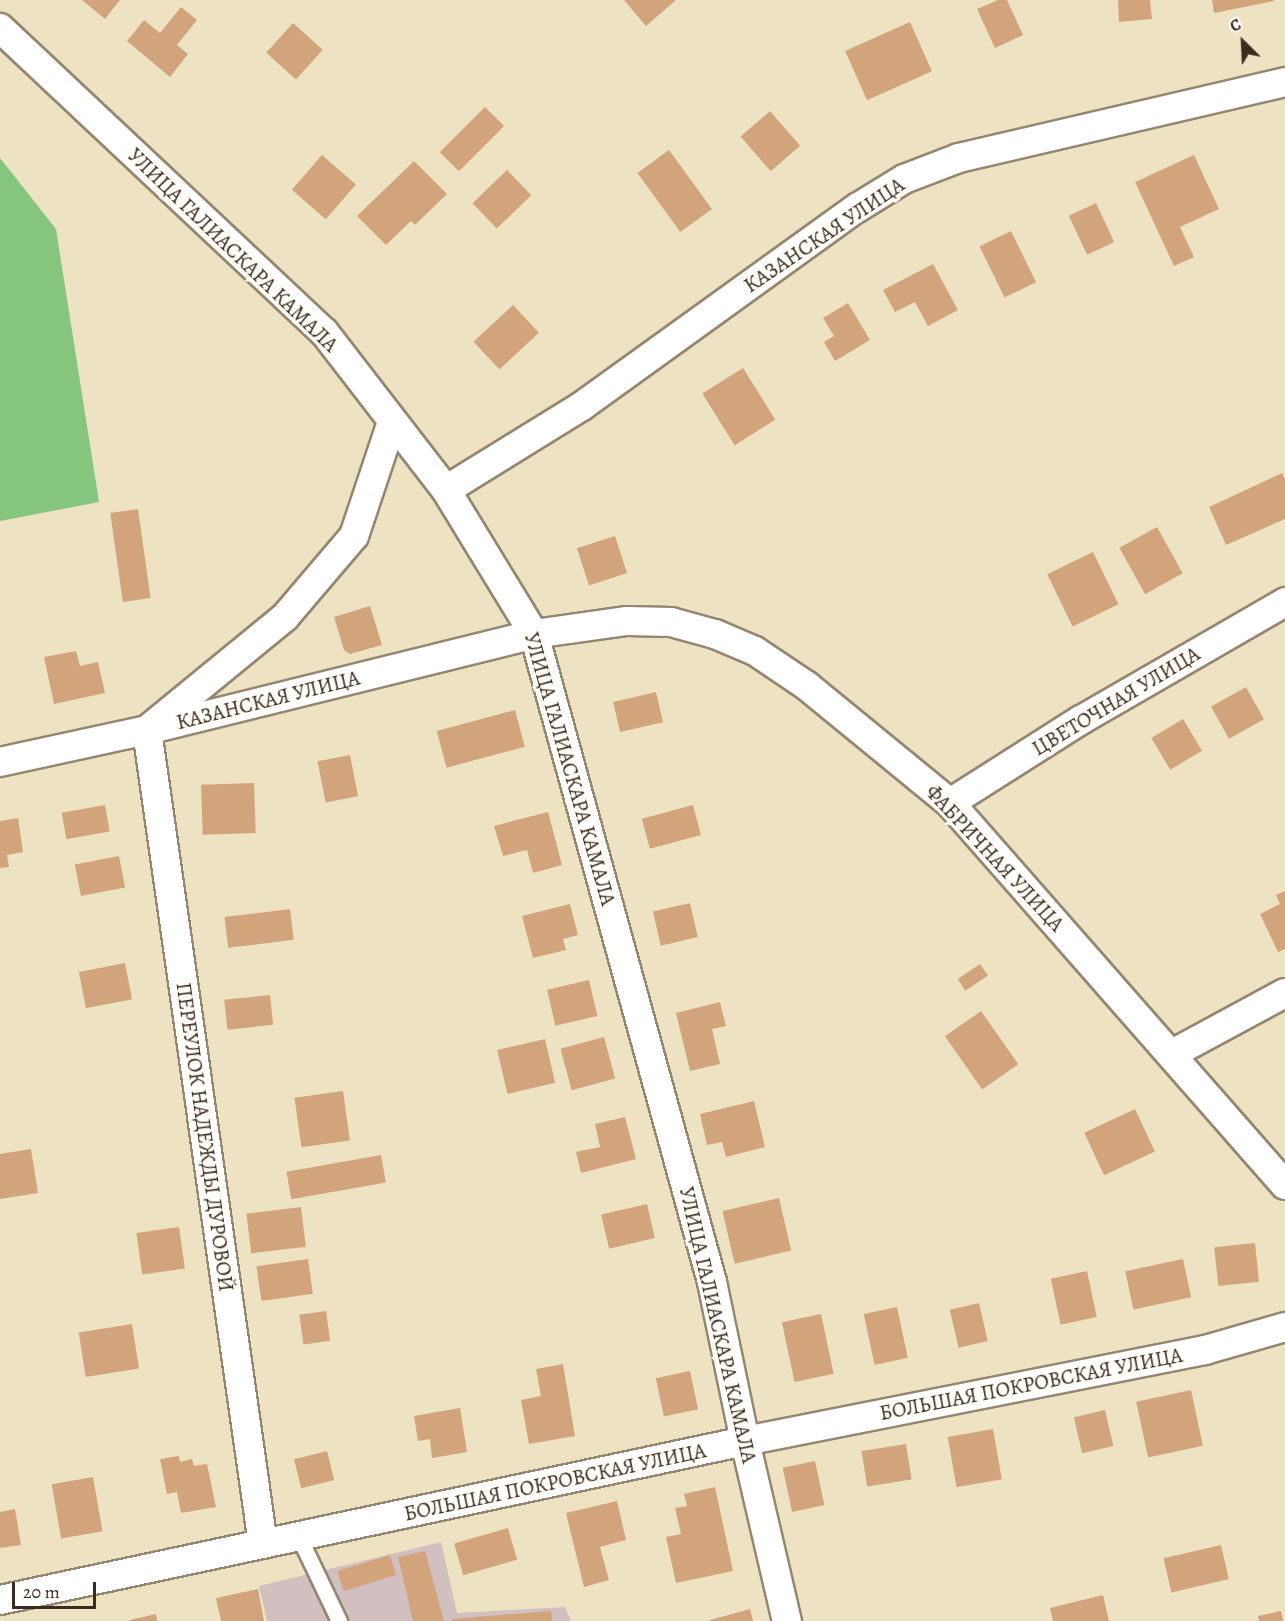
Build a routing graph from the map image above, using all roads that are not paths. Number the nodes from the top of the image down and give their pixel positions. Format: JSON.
{"nodes":[{"id":1,"x":0,"y":28,"type":"edge"},
{"id":2,"x":1285,"y":82,"type":"edge"},
{"id":3,"x":392,"y":422,"type":"junction"},
{"id":4,"x":446,"y":490,"type":"junction"},
{"id":5,"x":1285,"y":602,"type":"edge"},
{"id":6,"x":534,"y":634,"type":"junction"},
{"id":7,"x":147,"y":730,"type":"junction"},
{"id":8,"x":0,"y":762,"type":"edge"},
{"id":9,"x":950,"y":803,"type":"junction"},
{"id":10,"x":1285,"y":993,"type":"edge"},
{"id":11,"x":1172,"y":1054,"type":"junction"},
{"id":12,"x":1285,"y":1185,"type":"edge"},
{"id":13,"x":1285,"y":1327,"type":"edge"},
{"id":14,"x":745,"y":1441,"type":"junction"},
{"id":15,"x":299,"y":1537,"type":"junction"},
{"id":16,"x":263,"y":1545,"type":"junction"},
{"id":17,"x":0,"y":1600,"type":"edge"},
{"id":18,"x":339,"y":1621,"type":"edge"},
{"id":19,"x":787,"y":1621,"type":"edge"}],
"edges":[{"from":1,"to":3,"type":"street","name":"УЛИЦА ГАЛИАСКАРА КАМАЛА"},
{"from":2,"to":4,"type":"street","name":"КАЗАНСКАЯ УЛИЦА"},
{"from":3,"to":4,"type":"street","name":"УЛИЦА ГАЛИАСКАРА КАМАЛА"},
{"from":3,"to":7,"type":"street"},
{"from":4,"to":6,"type":"street","name":"УЛИЦА ГАЛИАСКАРА КАМАЛА"},
{"from":5,"to":9,"type":"street","name":"ЦВЕТОЧНАЯ УЛИЦА"},
{"from":6,"to":7,"type":"street","name":"КАЗАНСКАЯ УЛИЦА"},
{"from":6,"to":9,"type":"street","name":"ФАБРИЧНАЯ УЛИЦА"},
{"from":6,"to":14,"type":"street","name":"УЛИЦА ГАЛИАСКАРА КАМАЛА"},
{"from":7,"to":8,"type":"street","name":"КАЗАНСКАЯ УЛИЦА"},
{"from":7,"to":16,"type":"street","name":"ПЕРЕУЛОК НАДЕЖДЫ ДУРОВОЙ"},
{"from":9,"to":11,"type":"street","name":"ФАБРИЧНАЯ УЛИЦА"},
{"from":10,"to":11,"type":"street"},
{"from":11,"to":12,"type":"street","name":"ФАБРИЧНАЯ УЛИЦА"},
{"from":13,"to":14,"type":"street","name":"БОЛЬШАЯ ПОКРОВСКАЯ УЛИЦА"},
{"from":14,"to":15,"type":"street","name":"БОЛЬШАЯ ПОКРОВСКАЯ УЛИЦА"},
{"from":14,"to":19,"type":"street","name":"УЛИЦА ГАЛИАСКАРА КАМАЛА"},
{"from":15,"to":16,"type":"street","name":"БОЛЬШАЯ ПОКРОВСКАЯ УЛИЦА"},
{"from":15,"to":18,"type":"lane"},
{"from":16,"to":17,"type":"street","name":"БОЛЬШАЯ ПОКРОВСКАЯ УЛИЦА"}]}
